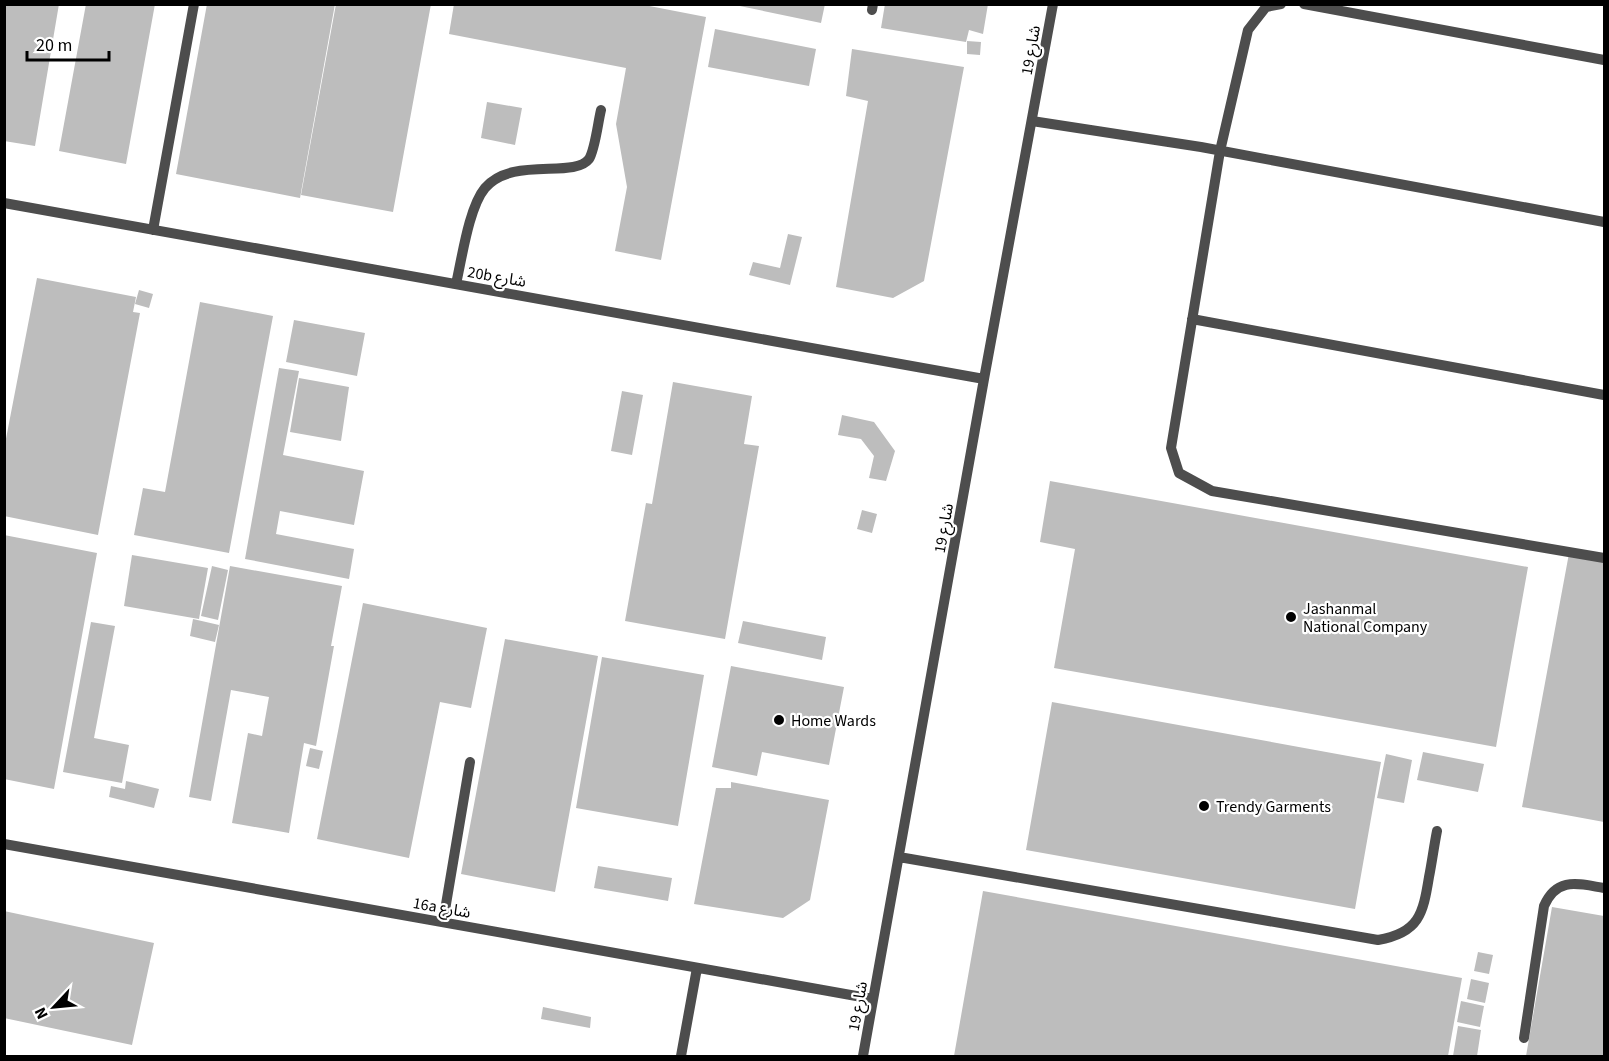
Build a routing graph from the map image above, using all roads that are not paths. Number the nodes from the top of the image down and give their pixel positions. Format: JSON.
{"nodes":[{"id":1,"x":194,"y":4,"type":"edge"},
{"id":2,"x":1053,"y":4,"type":"edge"},
{"id":3,"x":1281,"y":4,"type":"edge"},
{"id":4,"x":1304,"y":4,"type":"edge"},
{"id":5,"x":1605,"y":60,"type":"edge"},
{"id":6,"x":601,"y":110,"type":"dead end"},
{"id":7,"x":1032,"y":122,"type":"junction"},
{"id":8,"x":1220,"y":151,"type":"junction"},
{"id":9,"x":4,"y":203,"type":"edge"},
{"id":10,"x":1605,"y":222,"type":"edge"},
{"id":11,"x":153,"y":230,"type":"junction"},
{"id":12,"x":456,"y":284,"type":"junction"},
{"id":13,"x":1192,"y":319,"type":"junction"},
{"id":14,"x":984,"y":379,"type":"junction"},
{"id":15,"x":1605,"y":395,"type":"edge"},
{"id":16,"x":1605,"y":558,"type":"edge"},
{"id":17,"x":470,"y":762,"type":"dead end"},
{"id":18,"x":1437,"y":831,"type":"dead end"},
{"id":19,"x":4,"y":844,"type":"edge"},
{"id":20,"x":899,"y":857,"type":"junction"},
{"id":21,"x":1605,"y":888,"type":"edge"},
{"id":22,"x":443,"y":922,"type":"junction"},
{"id":23,"x":697,"y":968,"type":"junction"},
{"id":24,"x":873,"y":999,"type":"junction"},
{"id":25,"x":1524,"y":1038,"type":"dead end"},
{"id":26,"x":681,"y":1056,"type":"edge"},
{"id":27,"x":863,"y":1056,"type":"edge"}],
"edges":[{"from":1,"to":11,"type":"lane"},
{"from":2,"to":7,"type":"lane","name":"شارع 19"},
{"from":3,"to":8,"type":"lane"},
{"from":4,"to":5,"type":"lane"},
{"from":6,"to":12,"type":"lane"},
{"from":7,"to":8,"type":"lane"},
{"from":7,"to":14,"type":"lane","name":"شارع 19"},
{"from":8,"to":10,"type":"lane"},
{"from":8,"to":13,"type":"lane"},
{"from":9,"to":11,"type":"lane","name":"20b شارع"},
{"from":11,"to":12,"type":"lane","name":"20b شارع"},
{"from":12,"to":14,"type":"lane","name":"20b شارع"},
{"from":13,"to":15,"type":"lane"},
{"from":13,"to":16,"type":"lane"},
{"from":14,"to":20,"type":"lane","name":"شارع 19"},
{"from":17,"to":22,"type":"lane"},
{"from":18,"to":20,"type":"lane"},
{"from":19,"to":22,"type":"lane","name":"16a شارع"},
{"from":20,"to":24,"type":"lane","name":"شارع 19"},
{"from":21,"to":25,"type":"lane"},
{"from":22,"to":23,"type":"lane","name":"16a شارع"},
{"from":23,"to":24,"type":"lane","name":"16a شارع"},
{"from":23,"to":26,"type":"lane"},
{"from":24,"to":27,"type":"lane","name":"شارع 19"}]}
